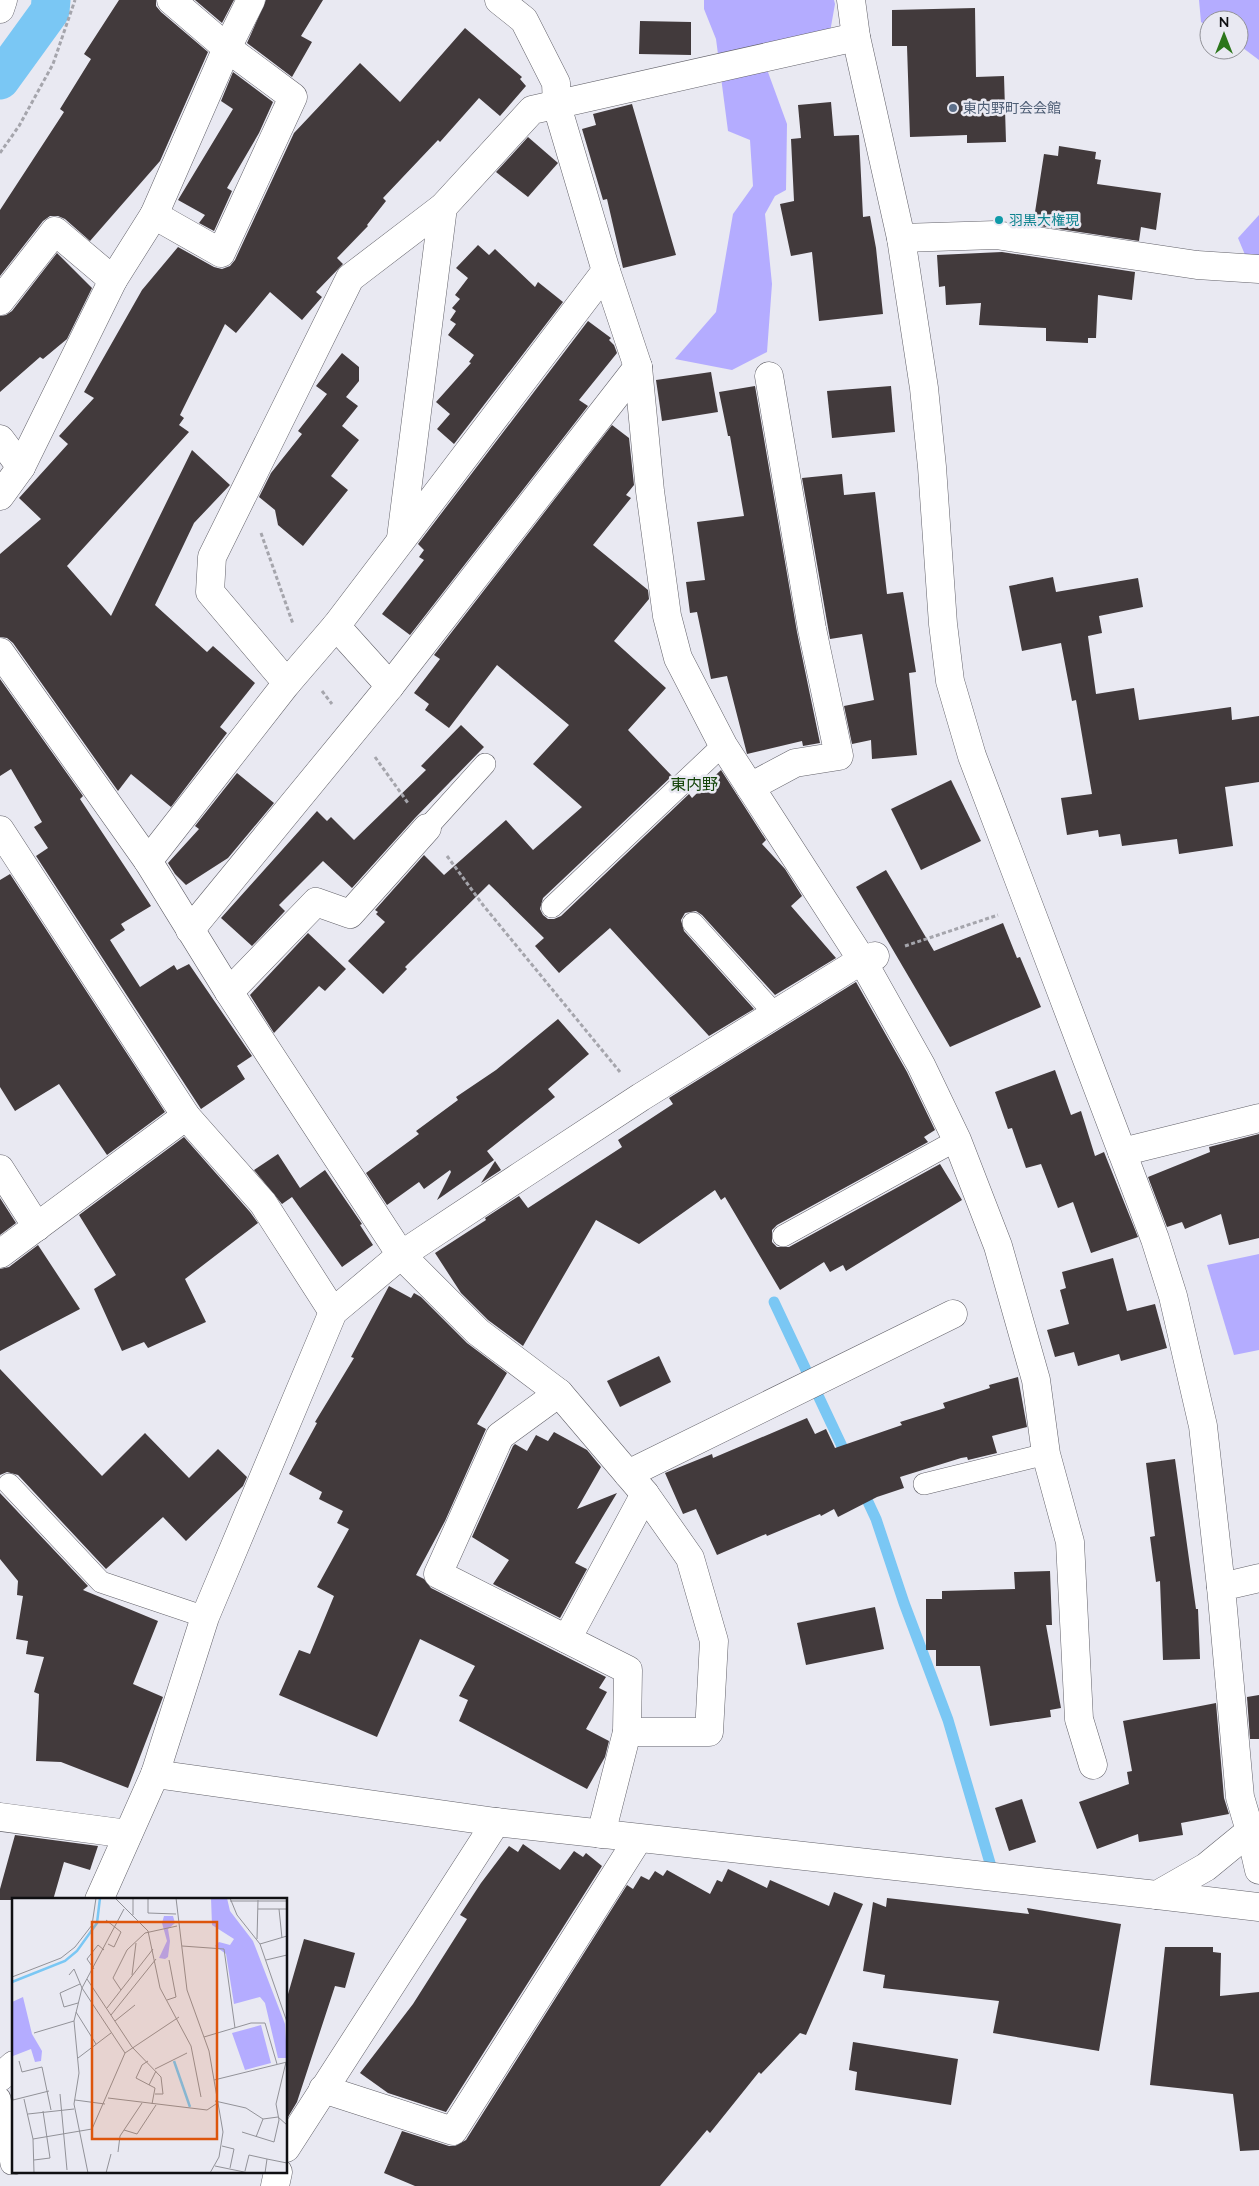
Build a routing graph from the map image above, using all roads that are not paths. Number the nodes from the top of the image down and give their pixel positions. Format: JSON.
{"nodes":[{"id":1,"x":3,"y":0,"type":"edge"},
{"id":2,"x":171,"y":0,"type":"edge"},
{"id":3,"x":251,"y":0,"type":"edge"},
{"id":4,"x":499,"y":0,"type":"edge"},
{"id":5,"x":851,"y":0,"type":"edge"},
{"id":6,"x":0,"y":9,"type":"edge"},
{"id":7,"x":856,"y":37,"type":"junction"},
{"id":8,"x":227,"y":48,"type":"junction"},
{"id":9,"x":557,"y":106,"type":"junction"},
{"id":10,"x":444,"y":207,"type":"junction"},
{"id":11,"x":154,"y":215,"type":"junction"},
{"id":12,"x":901,"y":238,"type":"junction"},
{"id":13,"x":1259,"y":269,"type":"edge"},
{"id":14,"x":606,"y":271,"type":"junction"},
{"id":15,"x":113,"y":280,"type":"junction"},
{"id":16,"x":0,"y":301,"type":"edge"},
{"id":17,"x":638,"y":367,"type":"junction"},
{"id":18,"x":769,"y":376,"type":"dead end"},
{"id":19,"x":0,"y":439,"type":"edge"},
{"id":20,"x":21,"y":467,"type":"junction"},
{"id":21,"x":0,"y":496,"type":"edge"},
{"id":22,"x":401,"y":540,"type":"junction"},
{"id":23,"x":336,"y":626,"type":"junction"},
{"id":24,"x":0,"y":652,"type":"edge"},
{"id":25,"x":287,"y":683,"type":"junction"},
{"id":26,"x":390,"y":686,"type":"junction"},
{"id":27,"x":723,"y":745,"type":"junction"},
{"id":28,"x":485,"y":764,"type":"dead end"},
{"id":29,"x":750,"y":787,"type":"junction"},
{"id":30,"x":428,"y":828,"type":"joint"},
{"id":31,"x":0,"y":830,"type":"edge"},
{"id":32,"x":148,"y":861,"type":"junction"},
{"id":33,"x":552,"y":907,"type":"dead end"},
{"id":34,"x":693,"y":923,"type":"dead end"},
{"id":35,"x":190,"y":930,"type":"junction"},
{"id":36,"x":869,"y":958,"type":"junction"},
{"id":37,"x":229,"y":992,"type":"junction"},
{"id":38,"x":775,"y":1014,"type":"junction"},
{"id":39,"x":186,"y":1116,"type":"junction"},
{"id":40,"x":1259,"y":1118,"type":"edge"},
{"id":41,"x":958,"y":1140,"type":"junction"},
{"id":42,"x":1122,"y":1152,"type":"junction"},
{"id":43,"x":0,"y":1169,"type":"edge"},
{"id":44,"x":37,"y":1227,"type":"junction"},
{"id":45,"x":783,"y":1236,"type":"dead end"},
{"id":46,"x":0,"y":1254,"type":"edge"},
{"id":47,"x":401,"y":1255,"type":"junction"},
{"id":48,"x":333,"y":1312,"type":"junction"},
{"id":49,"x":953,"y":1314,"type":"dead end"},
{"id":50,"x":559,"y":1394,"type":"junction"},
{"id":51,"x":1046,"y":1454,"type":"junction"},
{"id":52,"x":9,"y":1484,"type":"dead end"},
{"id":53,"x":636,"y":1484,"type":"junction"},
{"id":54,"x":924,"y":1484,"type":"dead end"},
{"id":55,"x":1259,"y":1578,"type":"edge"},
{"id":56,"x":1221,"y":1587,"type":"junction"},
{"id":57,"x":205,"y":1617,"type":"junction"},
{"id":58,"x":567,"y":1639,"type":"junction"},
{"id":59,"x":627,"y":1732,"type":"junction"},
{"id":60,"x":1093,"y":1765,"type":"dead end"},
{"id":61,"x":155,"y":1774,"type":"junction"},
{"id":62,"x":1249,"y":1796,"type":"edge"},
{"id":63,"x":0,"y":1817,"type":"edge"},
{"id":64,"x":496,"y":1822,"type":"junction"},
{"id":65,"x":1250,"y":1831,"type":"junction"},
{"id":66,"x":128,"y":1834,"type":"junction"},
{"id":67,"x":601,"y":1834,"type":"junction"},
{"id":68,"x":638,"y":1839,"type":"junction"},
{"id":69,"x":1259,"y":1870,"type":"edge"},
{"id":70,"x":1157,"y":1895,"type":"junction"},
{"id":71,"x":100,"y":1898,"type":"edge"},
{"id":72,"x":1259,"y":1906,"type":"edge"},
{"id":73,"x":12,"y":2067,"type":"edge"},
{"id":74,"x":0,"y":2077,"type":"edge"},
{"id":75,"x":323,"y":2089,"type":"junction"},
{"id":76,"x":0,"y":2098,"type":"edge"},
{"id":77,"x":288,"y":2145,"type":"edge"},
{"id":78,"x":12,"y":2164,"type":"edge"}],
"edges":[{"from":1,"to":6,"type":"street"},
{"from":2,"to":8,"type":"street"},
{"from":3,"to":8,"type":"street"},
{"from":4,"to":9,"type":"street"},
{"from":5,"to":7,"type":"street"},
{"from":7,"to":9,"type":"street"},
{"from":7,"to":12,"type":"street"},
{"from":8,"to":11,"type":"street"},
{"from":8,"to":11,"type":"street"},
{"from":9,"to":10,"type":"street"},
{"from":9,"to":14,"type":"street"},
{"from":10,"to":22,"type":"street"},
{"from":10,"to":25,"type":"street"},
{"from":11,"to":15,"type":"street"},
{"from":12,"to":13,"type":"street"},
{"from":12,"to":42,"type":"street"},
{"from":14,"to":17,"type":"street"},
{"from":14,"to":22,"type":"street"},
{"from":15,"to":16,"type":"street"},
{"from":15,"to":20,"type":"street"},
{"from":17,"to":26,"type":"street"},
{"from":17,"to":27,"type":"street"},
{"from":18,"to":29,"type":"street"},
{"from":19,"to":20,"type":"street"},
{"from":20,"to":21,"type":"street"},
{"from":22,"to":23,"type":"street"},
{"from":23,"to":25,"type":"street"},
{"from":23,"to":26,"type":"street"},
{"from":24,"to":32,"type":"street"},
{"from":25,"to":32,"type":"street"},
{"from":26,"to":35,"type":"street"},
{"from":27,"to":29,"type":"street"},
{"from":27,"to":33,"type":"lane"},
{"from":28,"to":30,"type":"lane"},
{"from":29,"to":36,"type":"street"},
{"from":30,"to":37,"type":"street"},
{"from":31,"to":39,"type":"street"},
{"from":32,"to":35,"type":"street"},
{"from":34,"to":38,"type":"lane"},
{"from":35,"to":37,"type":"street"},
{"from":36,"to":38,"type":"street"},
{"from":36,"to":41,"type":"street"},
{"from":37,"to":47,"type":"street"},
{"from":38,"to":47,"type":"street"},
{"from":39,"to":44,"type":"street"},
{"from":39,"to":48,"type":"street"},
{"from":40,"to":42,"type":"street"},
{"from":41,"to":45,"type":"lane"},
{"from":41,"to":51,"type":"street"},
{"from":42,"to":56,"type":"street"},
{"from":43,"to":44,"type":"street"},
{"from":44,"to":46,"type":"street"},
{"from":47,"to":48,"type":"street"},
{"from":47,"to":50,"type":"street"},
{"from":48,"to":57,"type":"street"},
{"from":49,"to":53,"type":"street"},
{"from":50,"to":53,"type":"street"},
{"from":50,"to":58,"type":"street"},
{"from":51,"to":54,"type":"lane"},
{"from":51,"to":60,"type":"street"},
{"from":52,"to":57,"type":"lane"},
{"from":53,"to":58,"type":"street"},
{"from":53,"to":59,"type":"street"},
{"from":55,"to":56,"type":"street"},
{"from":56,"to":62,"type":"street"},
{"from":57,"to":61,"type":"street"},
{"from":58,"to":59,"type":"street"},
{"from":59,"to":67,"type":"street"},
{"from":61,"to":64,"type":"street"},
{"from":61,"to":66,"type":"street"},
{"from":62,"to":65,"type":"street"},
{"from":63,"to":66,"type":"street"},
{"from":64,"to":67,"type":"street"},
{"from":64,"to":75,"type":"street"},
{"from":65,"to":69,"type":"street"},
{"from":65,"to":70,"type":"street"},
{"from":66,"to":71,"type":"street"},
{"from":67,"to":68,"type":"street"},
{"from":68,"to":70,"type":"street"},
{"from":68,"to":75,"type":"street"},
{"from":70,"to":72,"type":"street"},
{"from":73,"to":74,"type":"street"},
{"from":75,"to":77,"type":"street"},
{"from":76,"to":78,"type":"lane"}]}
